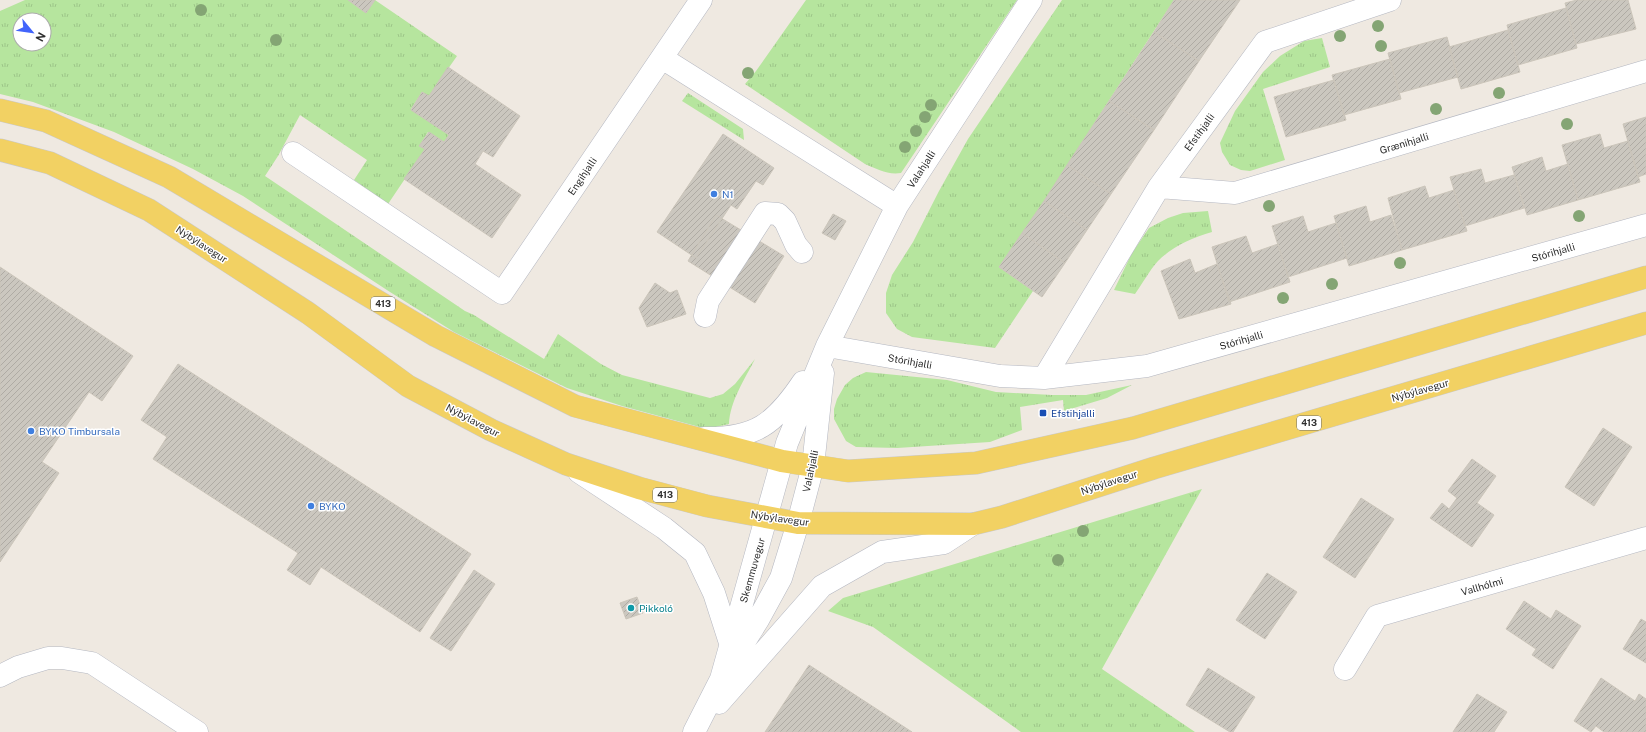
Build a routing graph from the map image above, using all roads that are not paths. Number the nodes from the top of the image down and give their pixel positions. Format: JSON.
{"nodes":[{"id":1,"x":701,"y":0,"type":"edge"},
{"id":2,"x":1031,"y":0,"type":"edge"},
{"id":3,"x":1390,"y":0,"type":"edge"},
{"id":4,"x":662,"y":58,"type":"junction"},
{"id":5,"x":1646,"y":71,"type":"edge"},
{"id":6,"x":0,"y":110,"type":"edge"},
{"id":7,"x":0,"y":150,"type":"edge"},
{"id":8,"x":293,"y":153,"type":"dead end"},
{"id":9,"x":1159,"y":187,"type":"junction"},
{"id":10,"x":897,"y":206,"type":"junction"},
{"id":11,"x":1646,"y":225,"type":"edge"},
{"id":12,"x":802,"y":252,"type":"dead end"},
{"id":13,"x":1646,"y":277,"type":"edge"},
{"id":14,"x":705,"y":316,"type":"dead end"},
{"id":15,"x":1646,"y":323,"type":"edge"},
{"id":16,"x":827,"y":346,"type":"junction"},
{"id":17,"x":1044,"y":378,"type":"junction"},
{"id":18,"x":693,"y":438,"type":"junction"},
{"id":19,"x":782,"y":461,"type":"junction"},
{"id":20,"x":566,"y":464,"type":"junction"},
{"id":21,"x":813,"y":466,"type":"junction"},
{"id":22,"x":767,"y":517,"type":"junction"},
{"id":23,"x":798,"y":523,"type":"junction"},
{"id":24,"x":973,"y":524,"type":"junction"},
{"id":25,"x":1646,"y":538,"type":"edge"},
{"id":26,"x":731,"y":646,"type":"junction"},
{"id":27,"x":1345,"y":669,"type":"dead end"},
{"id":28,"x":0,"y":676,"type":"edge"},
{"id":29,"x":721,"y":680,"type":"junction"},
{"id":30,"x":695,"y":731,"type":"edge"},
{"id":31,"x":197,"y":732,"type":"edge"}],
"edges":[{"from":1,"to":4,"type":"street","name":"Engihjalli"},
{"from":2,"to":10,"type":"street","name":"Valahjalli"},
{"from":3,"to":9,"type":"street","name":"Efstihjalli"},
{"from":4,"to":8,"type":"street","name":"Engihjalli"},
{"from":4,"to":10,"type":"street"},
{"from":5,"to":9,"type":"street","name":"Grænihjalli"},
{"from":6,"to":18,"type":"main road","number":"413"},
{"from":7,"to":20,"type":"main road","name":"Nýbýlavegur","number":"413"},
{"from":9,"to":17,"type":"street","name":"Efstihjalli"},
{"from":10,"to":16,"type":"street","name":"Valahjalli"},
{"from":11,"to":17,"type":"street","name":"Stórihjalli"},
{"from":12,"to":14,"type":"street"},
{"from":13,"to":21,"type":"main road","number":"413"},
{"from":15,"to":24,"type":"main road","name":"Nýbýlavegur","number":"413"},
{"from":16,"to":17,"type":"street","name":"Stórihjalli"},
{"from":16,"to":18,"type":"street"},
{"from":16,"to":19,"type":"street","name":"Valahjalli"},
{"from":16,"to":21,"type":"street","name":"Valahjalli"},
{"from":18,"to":19,"type":"main road","number":"413"},
{"from":19,"to":21,"type":"main road","number":"413"},
{"from":19,"to":22,"type":"street","name":"Skemmuvegur"},
{"from":20,"to":22,"type":"main road","name":"Nýbýlavegur","number":"413"},
{"from":20,"to":26,"type":"street"},
{"from":21,"to":23,"type":"street","name":"Valahjalli"},
{"from":22,"to":23,"type":"main road","name":"Nýbýlavegur","number":"413"},
{"from":22,"to":26,"type":"street","name":"Skemmuvegur"},
{"from":23,"to":24,"type":"main road","name":"Nýbýlavegur","number":"413"},
{"from":23,"to":29,"type":"street","name":"Skemmuvegur"},
{"from":24,"to":30,"type":"street"},
{"from":25,"to":27,"type":"street","name":"Vallhólmi"},
{"from":26,"to":29,"type":"street","name":"Skemmuvegur"},
{"from":28,"to":31,"type":"street"},
{"from":29,"to":30,"type":"street","name":"Skemmuvegur"}]}
